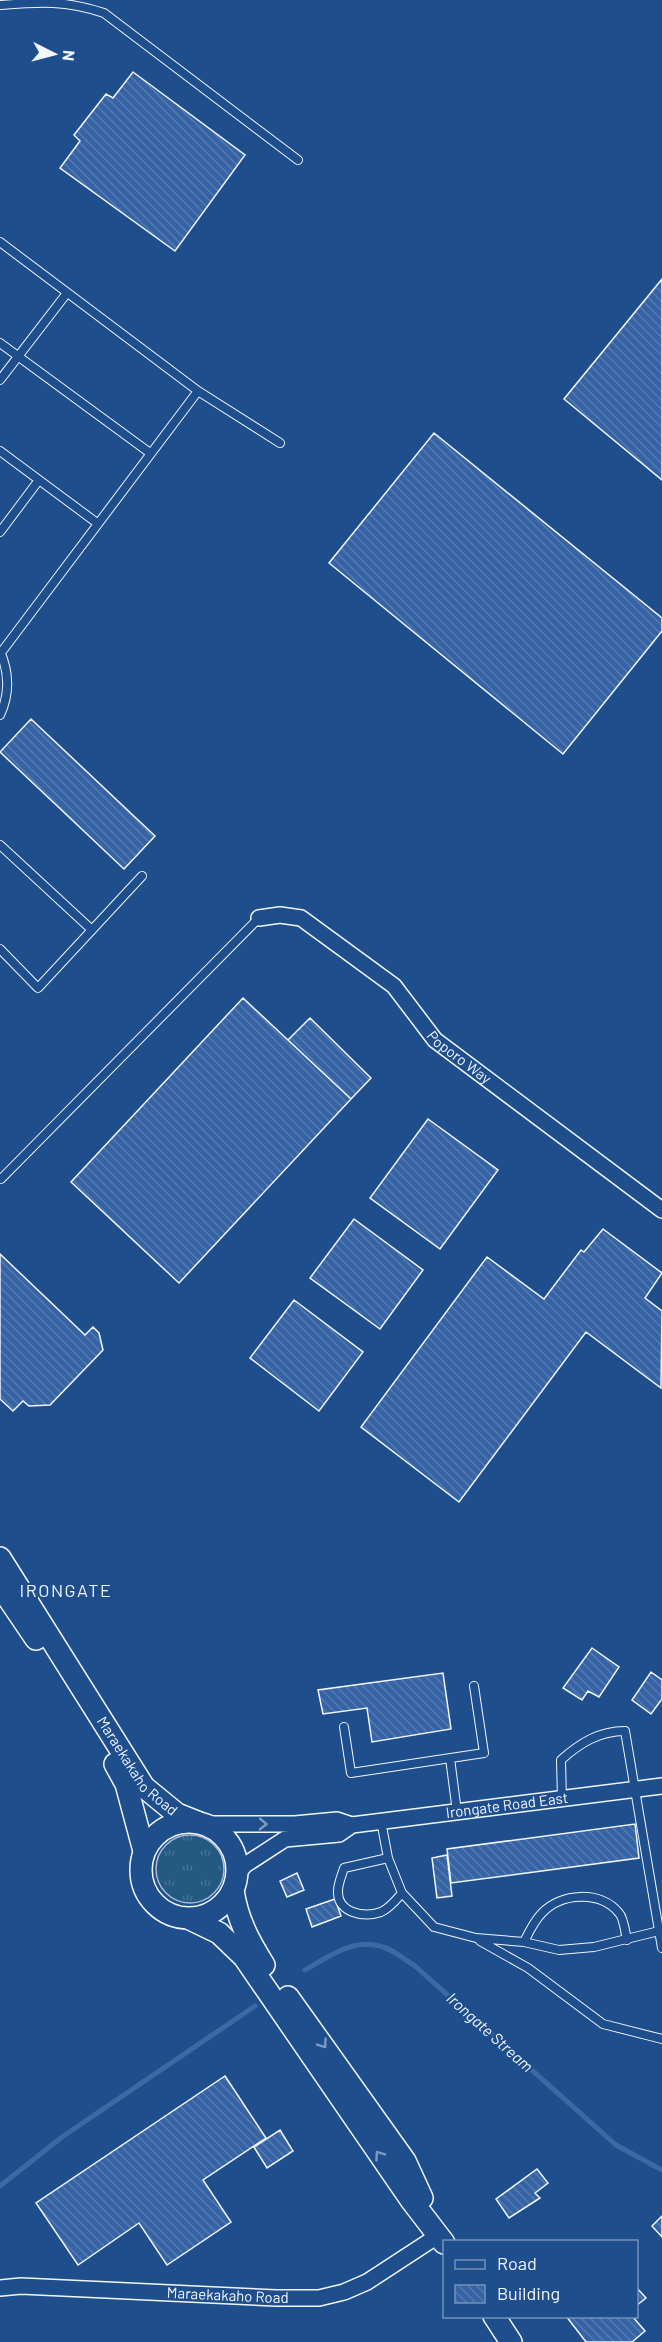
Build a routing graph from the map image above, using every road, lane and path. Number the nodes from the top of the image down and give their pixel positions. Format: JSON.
{"nodes":[{"id":1,"x":0,"y":5,"type":"edge"},
{"id":2,"x":298,"y":160,"type":"dead end"},
{"id":3,"x":0,"y":242,"type":"edge"},
{"id":4,"x":67,"y":293,"type":"junction"},
{"id":5,"x":0,"y":344,"type":"edge"},
{"id":6,"x":18,"y":357,"type":"junction"},
{"id":7,"x":0,"y":380,"type":"edge"},
{"id":8,"x":198,"y":391,"type":"junction"},
{"id":9,"x":280,"y":443,"type":"dead end"},
{"id":10,"x":0,"y":451,"type":"edge"},
{"id":11,"x":150,"y":453,"type":"junction"},
{"id":12,"x":39,"y":480,"type":"junction"},
{"id":13,"x":97,"y":523,"type":"junction"},
{"id":14,"x":0,"y":532,"type":"edge"},
{"id":15,"x":0,"y":652,"type":"edge"},
{"id":16,"x":0,"y":715,"type":"edge"},
{"id":17,"x":0,"y":845,"type":"edge"},
{"id":18,"x":142,"y":876,"type":"dead end"},
{"id":19,"x":259,"y":918,"type":"joint"},
{"id":20,"x":92,"y":930,"type":"junction"},
{"id":21,"x":0,"y":950,"type":"edge"},
{"id":22,"x":1,"y":1179,"type":"edge"},
{"id":23,"x":662,"y":1210,"type":"edge"},
{"id":24,"x":0,"y":1558,"type":"edge"},
{"id":25,"x":0,"y":1586,"type":"edge"},
{"id":26,"x":474,"y":1686,"type":"dead end"},
{"id":27,"x":84,"y":1700,"type":"junction"},
{"id":28,"x":344,"y":1727,"type":"dead end"},
{"id":29,"x":450,"y":1758,"type":"junction"},
{"id":30,"x":662,"y":1786,"type":"edge"},
{"id":31,"x":636,"y":1789,"type":"junction"},
{"id":32,"x":562,"y":1798,"type":"junction"},
{"id":33,"x":457,"y":1812,"type":"junction"},
{"id":34,"x":381,"y":1821,"type":"junction"},
{"id":35,"x":201,"y":1823,"type":"junction"},
{"id":36,"x":352,"y":1825,"type":"junction"},
{"id":37,"x":144,"y":1851,"type":"junction"},
{"id":38,"x":388,"y":1858,"type":"junction"},
{"id":39,"x":235,"y":1882,"type":"junction"},
{"id":40,"x":402,"y":1893,"type":"junction"},
{"id":41,"x":190,"y":1919,"type":"junction"},
{"id":42,"x":659,"y":1931,"type":"junction"},
{"id":43,"x":476,"y":1938,"type":"junction"},
{"id":44,"x":627,"y":1940,"type":"junction"},
{"id":45,"x":524,"y":1942,"type":"junction"},
{"id":46,"x":662,"y":1948,"type":"edge"},
{"id":47,"x":662,"y":2039,"type":"edge"},
{"id":48,"x":442,"y":2239,"type":"edge"},
{"id":49,"x":0,"y":2288,"type":"edge"},
{"id":50,"x":495,"y":2318,"type":"edge"},
{"id":51,"x":511,"y":2342,"type":"edge"}],
"edges":[{"from":1,"to":2,"type":"lane"},
{"from":3,"to":4,"type":"lane"},
{"from":4,"to":6,"type":"lane"},
{"from":4,"to":8,"type":"lane"},
{"from":5,"to":6,"type":"lane"},
{"from":6,"to":7,"type":"lane"},
{"from":6,"to":11,"type":"lane"},
{"from":8,"to":9,"type":"lane"},
{"from":8,"to":11,"type":"lane"},
{"from":10,"to":12,"type":"lane"},
{"from":11,"to":13,"type":"lane"},
{"from":12,"to":13,"type":"lane"},
{"from":12,"to":14,"type":"lane"},
{"from":13,"to":15,"type":"lane"},
{"from":15,"to":16,"type":"lane"},
{"from":17,"to":20,"type":"lane"},
{"from":18,"to":20,"type":"lane"},
{"from":19,"to":22,"type":"lane"},
{"from":19,"to":23,"type":"street","name":"Poporo Way"},
{"from":20,"to":21,"type":"lane"},
{"from":24,"to":27,"type":"main road"},
{"from":25,"to":27,"type":"main road","name":"Maraekakaho Road"},
{"from":26,"to":29,"type":"lane"},
{"from":27,"to":35,"type":"main road","name":"Maraekakaho Road"},
{"from":27,"to":37,"type":"main road"},
{"from":28,"to":29,"type":"lane"},
{"from":29,"to":33,"type":"lane"},
{"from":30,"to":31,"type":"street","name":"Irongate Road East"},
{"from":31,"to":32,"type":"street","name":"Irongate Road East"},
{"from":31,"to":32,"type":"lane"},
{"from":31,"to":42,"type":"lane"},
{"from":32,"to":33,"type":"street","name":"Irongate Road East"},
{"from":33,"to":34,"type":"street","name":"Irongate Road East"},
{"from":34,"to":36,"type":"street","name":"Irongate Road East"},
{"from":34,"to":38,"type":"lane"},
{"from":35,"to":36,"type":"street","one_way":true},
{"from":35,"to":37,"type":"main road"},
{"from":35,"to":39,"type":"main road"},
{"from":36,"to":39,"type":"street"},
{"from":37,"to":41,"type":"main road"},
{"from":38,"to":40,"type":"lane"},
{"from":38,"to":40,"type":"lane"},
{"from":39,"to":41,"type":"main road"},
{"from":39,"to":48,"type":"main road","one_way":true},
{"from":40,"to":43,"type":"lane"},
{"from":48,"to":41,"type":"main road","one_way":true},
{"from":42,"to":44,"type":"lane"},
{"from":42,"to":46,"type":"lane"},
{"from":43,"to":45,"type":"lane"},
{"from":43,"to":47,"type":"lane"},
{"from":44,"to":45,"type":"lane"},
{"from":44,"to":45,"type":"lane"},
{"from":48,"to":49,"type":"street","name":"Maraekakaho Road"},
{"from":50,"to":51,"type":"main road"}]}
